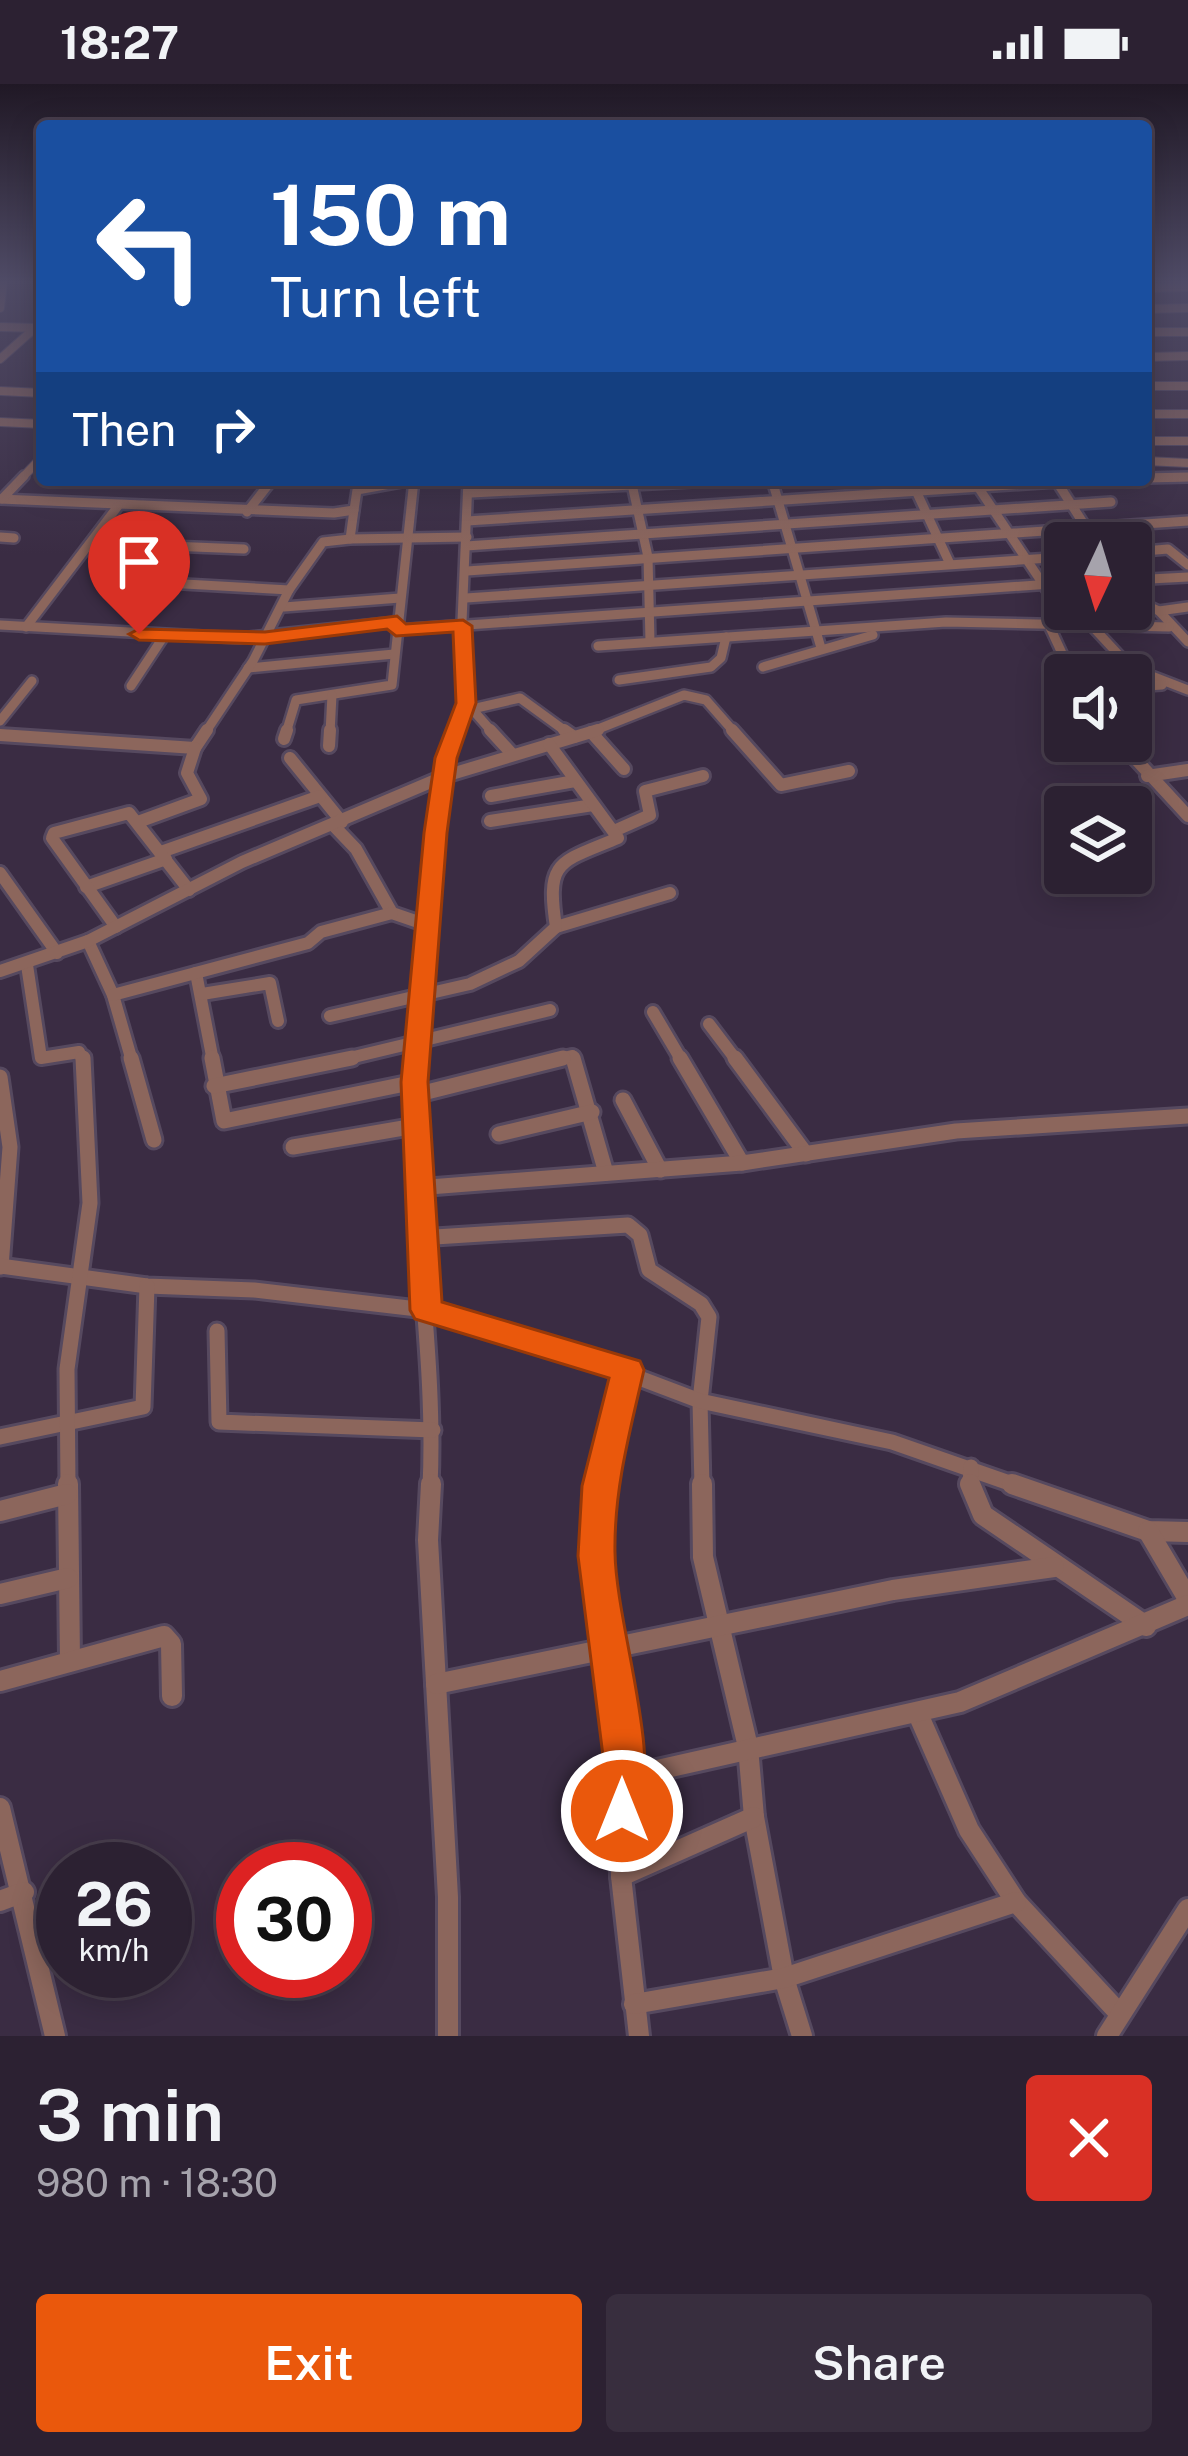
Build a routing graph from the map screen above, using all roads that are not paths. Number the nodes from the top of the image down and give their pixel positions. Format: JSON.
{"nodes":[{"id":1,"x":1152,"y":386,"type":"edge"},
{"id":2,"x":1188,"y":386,"type":"edge"},
{"id":3,"x":0,"y":392,"type":"edge"},
{"id":4,"x":36,"y":392,"type":"edge"},
{"id":5,"x":1152,"y":414,"type":"edge"},
{"id":6,"x":1188,"y":414,"type":"edge"},
{"id":7,"x":0,"y":422,"type":"edge"},
{"id":8,"x":36,"y":424,"type":"edge"},
{"id":9,"x":1152,"y":441,"type":"edge"},
{"id":10,"x":1188,"y":441,"type":"edge"},
{"id":11,"x":1152,"y":444,"type":"edge"},
{"id":12,"x":1152,"y":461,"type":"edge"},
{"id":13,"x":1170,"y":462,"type":"junction"},
{"id":14,"x":1188,"y":463,"type":"edge"},
{"id":15,"x":36,"y":464,"type":"edge"},
{"id":16,"x":1188,"y":477,"type":"edge"},
{"id":17,"x":1152,"y":478,"type":"edge"},
{"id":18,"x":267,"y":486,"type":"edge"},
{"id":19,"x":380,"y":486,"type":"edge"},
{"id":20,"x":412,"y":486,"type":"edge"},
{"id":21,"x":469,"y":486,"type":"edge"},
{"id":22,"x":596,"y":486,"type":"edge"},
{"id":23,"x":632,"y":486,"type":"edge"},
{"id":24,"x":774,"y":486,"type":"edge"},
{"id":25,"x":914,"y":486,"type":"edge"},
{"id":26,"x":963,"y":486,"type":"edge"},
{"id":27,"x":977,"y":486,"type":"edge"},
{"id":28,"x":1060,"y":486,"type":"edge"},
{"id":29,"x":471,"y":493,"type":"junction"},
{"id":30,"x":917,"y":493,"type":"junction"},
{"id":31,"x":1,"y":499,"type":"edge"},
{"id":32,"x":778,"y":500,"type":"junction"},
{"id":33,"x":1111,"y":502,"type":"dead end"},
{"id":34,"x":1070,"y":504,"type":"junction"},
{"id":35,"x":118,"y":506,"type":"junction"},
{"id":36,"x":638,"y":509,"type":"junction"},
{"id":37,"x":353,"y":511,"type":"junction"},
{"id":38,"x":994,"y":511,"type":"junction"},
{"id":39,"x":247,"y":512,"type":"junction"},
{"id":40,"x":928,"y":515,"type":"junction"},
{"id":41,"x":467,"y":520,"type":"junction"},
{"id":42,"x":1188,"y":521,"type":"edge"},
{"id":43,"x":1082,"y":522,"type":"edge"},
{"id":44,"x":787,"y":523,"type":"junction"},
{"id":45,"x":1152,"y":524,"type":"edge"},
{"id":46,"x":1044,"y":532,"type":"edge"},
{"id":47,"x":643,"y":533,"type":"junction"},
{"id":48,"x":1011,"y":534,"type":"junction"},
{"id":49,"x":0,"y":537,"type":"edge"},
{"id":50,"x":14,"y":538,"type":"dead end"},
{"id":51,"x":407,"y":538,"type":"junction"},
{"id":52,"x":350,"y":539,"type":"junction"},
{"id":53,"x":938,"y":539,"type":"junction"},
{"id":54,"x":466,"y":541,"type":"junction"},
{"id":55,"x":94,"y":543,"type":"junction"},
{"id":56,"x":1188,"y":547,"type":"edge"},
{"id":57,"x":794,"y":548,"type":"junction"},
{"id":58,"x":244,"y":549,"type":"dead end"},
{"id":59,"x":1168,"y":549,"type":"junction"},
{"id":60,"x":1152,"y":550,"type":"edge"},
{"id":61,"x":648,"y":557,"type":"junction"},
{"id":62,"x":1044,"y":558,"type":"edge"},
{"id":63,"x":1027,"y":559,"type":"junction"},
{"id":64,"x":950,"y":564,"type":"junction"},
{"id":65,"x":1188,"y":566,"type":"edge"},
{"id":66,"x":467,"y":571,"type":"junction"},
{"id":67,"x":1188,"y":577,"type":"edge"},
{"id":68,"x":1152,"y":579,"type":"edge"},
{"id":69,"x":802,"y":580,"type":"junction"},
{"id":70,"x":149,"y":582,"type":"dead end"},
{"id":71,"x":648,"y":584,"type":"junction"},
{"id":72,"x":1042,"y":584,"type":"junction"},
{"id":73,"x":1044,"y":587,"type":"edge"},
{"id":74,"x":289,"y":590,"type":"junction"},
{"id":75,"x":400,"y":598,"type":"junction"},
{"id":76,"x":466,"y":598,"type":"junction"},
{"id":77,"x":806,"y":601,"type":"junction"},
{"id":78,"x":284,"y":607,"type":"junction"},
{"id":79,"x":1152,"y":607,"type":"edge"},
{"id":80,"x":1188,"y":608,"type":"edge"},
{"id":81,"x":1159,"y":610,"type":"junction"},
{"id":82,"x":650,"y":612,"type":"junction"},
{"id":83,"x":1044,"y":623,"type":"edge"},
{"id":84,"x":0,"y":625,"type":"edge"},
{"id":85,"x":396,"y":626,"type":"junction"},
{"id":86,"x":463,"y":626,"type":"junction"},
{"id":87,"x":1152,"y":626,"type":"edge"},
{"id":88,"x":1169,"y":626,"type":"junction"},
{"id":89,"x":26,"y":627,"type":"junction"},
{"id":90,"x":899,"y":628,"type":"junction"},
{"id":91,"x":1095,"y":630,"type":"edge"},
{"id":92,"x":812,"y":631,"type":"junction"},
{"id":93,"x":164,"y":636,"type":"junction"},
{"id":94,"x":726,"y":637,"type":"junction"},
{"id":95,"x":265,"y":638,"type":"junction"},
{"id":96,"x":1188,"y":642,"type":"edge"},
{"id":97,"x":650,"y":643,"type":"junction"},
{"id":98,"x":598,"y":646,"type":"dead end"},
{"id":99,"x":821,"y":648,"type":"junction"},
{"id":100,"x":394,"y":654,"type":"junction"},
{"id":101,"x":1115,"y":654,"type":"edge"},
{"id":102,"x":763,"y":667,"type":"dead end"},
{"id":103,"x":248,"y":668,"type":"junction"},
{"id":104,"x":1152,"y":679,"type":"edge"},
{"id":105,"x":619,"y":680,"type":"dead end"},
{"id":106,"x":32,"y":681,"type":"dead end"},
{"id":107,"x":1167,"y":684,"type":"junction"},
{"id":108,"x":1152,"y":685,"type":"edge"},
{"id":109,"x":131,"y":686,"type":"dead end"},
{"id":110,"x":1188,"y":689,"type":"edge"},
{"id":111,"x":332,"y":695,"type":"junction"},
{"id":112,"x":469,"y":706,"type":"junction"},
{"id":113,"x":0,"y":721,"type":"edge"},
{"id":114,"x":591,"y":732,"type":"junction"},
{"id":115,"x":0,"y":735,"type":"edge"},
{"id":116,"x":574,"y":736,"type":"junction"},
{"id":117,"x":284,"y":739,"type":"dead end"},
{"id":118,"x":549,"y":744,"type":"junction"},
{"id":119,"x":329,"y":746,"type":"dead end"},
{"id":120,"x":195,"y":748,"type":"junction"},
{"id":121,"x":513,"y":755,"type":"junction"},
{"id":122,"x":290,"y":758,"type":"dead end"},
{"id":123,"x":1136,"y":762,"type":"edge"},
{"id":124,"x":624,"y":769,"type":"dead end"},
{"id":125,"x":1188,"y":770,"type":"edge"},
{"id":126,"x":849,"y":771,"type":"dead end"},
{"id":127,"x":445,"y":776,"type":"junction"},
{"id":128,"x":703,"y":776,"type":"dead end"},
{"id":129,"x":1147,"y":776,"type":"junction"},
{"id":130,"x":575,"y":781,"type":"junction"},
{"id":131,"x":320,"y":796,"type":"junction"},
{"id":132,"x":491,"y":796,"type":"dead end"},
{"id":133,"x":593,"y":805,"type":"junction"},
{"id":134,"x":1188,"y":816,"type":"edge"},
{"id":135,"x":490,"y":820,"type":"dead end"},
{"id":136,"x":138,"y":822,"type":"junction"},
{"id":137,"x":338,"y":824,"type":"junction"},
{"id":138,"x":614,"y":832,"type":"junction"},
{"id":139,"x":164,"y":856,"type":"junction"},
{"id":140,"x":0,"y":873,"type":"edge"},
{"id":141,"x":86,"y":886,"type":"junction"},
{"id":142,"x":189,"y":890,"type":"junction"},
{"id":143,"x":670,"y":893,"type":"dead end"},
{"id":144,"x":392,"y":913,"type":"junction"},
{"id":145,"x":424,"y":924,"type":"junction"},
{"id":146,"x":116,"y":927,"type":"junction"},
{"id":147,"x":556,"y":927,"type":"junction"},
{"id":148,"x":88,"y":941,"type":"junction"},
{"id":149,"x":57,"y":952,"type":"junction"},
{"id":150,"x":27,"y":965,"type":"junction"},
{"id":151,"x":0,"y":970,"type":"edge"},
{"id":152,"x":196,"y":974,"type":"junction"},
{"id":153,"x":202,"y":994,"type":"junction"},
{"id":154,"x":113,"y":995,"type":"junction"},
{"id":155,"x":420,"y":1000,"type":"junction"},
{"id":156,"x":550,"y":1010,"type":"dead end"},
{"id":157,"x":653,"y":1012,"type":"dead end"},
{"id":158,"x":330,"y":1016,"type":"dead end"},
{"id":159,"x":278,"y":1021,"type":"dead end"},
{"id":160,"x":709,"y":1024,"type":"dead end"},
{"id":161,"x":418,"y":1045,"type":"junction"},
{"id":162,"x":0,"y":1077,"type":"edge"},
{"id":163,"x":214,"y":1086,"type":"junction"},
{"id":164,"x":415,"y":1088,"type":"junction"},
{"id":165,"x":623,"y":1100,"type":"dead end"},
{"id":166,"x":592,"y":1112,"type":"junction"},
{"id":167,"x":1188,"y":1116,"type":"edge"},
{"id":168,"x":416,"y":1126,"type":"junction"},
{"id":169,"x":499,"y":1135,"type":"dead end"},
{"id":170,"x":154,"y":1140,"type":"dead end"},
{"id":171,"x":293,"y":1147,"type":"dead end"},
{"id":172,"x":806,"y":1154,"type":"junction"},
{"id":173,"x":742,"y":1163,"type":"junction"},
{"id":174,"x":661,"y":1170,"type":"junction"},
{"id":175,"x":606,"y":1173,"type":"junction"},
{"id":176,"x":4,"y":1182,"type":"edge"},
{"id":177,"x":416,"y":1188,"type":"junction"},
{"id":178,"x":418,"y":1238,"type":"junction"},
{"id":179,"x":0,"y":1266,"type":"edge"},
{"id":180,"x":81,"y":1279,"type":"junction"},
{"id":181,"x":147,"y":1286,"type":"junction"},
{"id":182,"x":426,"y":1310,"type":"junction"},
{"id":183,"x":218,"y":1331,"type":"dead end"},
{"id":184,"x":628,"y":1370,"type":"junction"},
{"id":185,"x":700,"y":1401,"type":"junction"},
{"id":186,"x":66,"y":1421,"type":"junction"},
{"id":187,"x":433,"y":1430,"type":"junction"},
{"id":188,"x":0,"y":1436,"type":"edge"},
{"id":189,"x":971,"y":1467,"type":"junction"},
{"id":190,"x":67,"y":1494,"type":"junction"},
{"id":191,"x":0,"y":1510,"type":"edge"},
{"id":192,"x":1148,"y":1531,"type":"junction"},
{"id":193,"x":1188,"y":1532,"type":"edge"},
{"id":194,"x":1054,"y":1568,"type":"junction"},
{"id":195,"x":68,"y":1577,"type":"junction"},
{"id":196,"x":0,"y":1594,"type":"edge"},
{"id":197,"x":1188,"y":1602,"type":"edge"},
{"id":198,"x":1146,"y":1626,"type":"junction"},
{"id":199,"x":717,"y":1627,"type":"junction"},
{"id":200,"x":608,"y":1645,"type":"junction"},
{"id":201,"x":70,"y":1660,"type":"junction"},
{"id":202,"x":0,"y":1681,"type":"edge"},
{"id":203,"x":436,"y":1684,"type":"junction"},
{"id":204,"x":172,"y":1696,"type":"dead end"},
{"id":205,"x":918,"y":1714,"type":"junction"},
{"id":206,"x":748,"y":1747,"type":"junction"},
{"id":207,"x":622,"y":1778,"type":"junction"},
{"id":208,"x":0,"y":1808,"type":"edge"},
{"id":209,"x":754,"y":1817,"type":"junction"},
{"id":210,"x":621,"y":1876,"type":"junction"},
{"id":211,"x":24,"y":1892,"type":"junction"},
{"id":212,"x":0,"y":1901,"type":"edge"},
{"id":213,"x":1016,"y":1902,"type":"junction"},
{"id":214,"x":1188,"y":1909,"type":"edge"},
{"id":215,"x":784,"y":1978,"type":"junction"},
{"id":216,"x":634,"y":2004,"type":"junction"},
{"id":217,"x":1119,"y":2013,"type":"junction"},
{"id":218,"x":55,"y":2036,"type":"edge"},
{"id":219,"x":448,"y":2036,"type":"edge"},
{"id":220,"x":639,"y":2036,"type":"edge"},
{"id":221,"x":802,"y":2036,"type":"edge"},
{"id":222,"x":1107,"y":2036,"type":"edge"}],
"edges":[{"from":1,"to":2,"type":"street"},
{"from":3,"to":4,"type":"street"},
{"from":5,"to":6,"type":"street"},
{"from":7,"to":8,"type":"street"},
{"from":9,"to":10,"type":"street"},
{"from":11,"to":13,"type":"street"},
{"from":12,"to":13,"type":"street"},
{"from":13,"to":14,"type":"street"},
{"from":15,"to":31,"type":"street"},
{"from":16,"to":17,"type":"street"},
{"from":18,"to":39,"type":"street"},
{"from":19,"to":37,"type":"street"},
{"from":20,"to":51,"type":"street"},
{"from":21,"to":29,"type":"street"},
{"from":22,"to":29,"type":"street"},
{"from":23,"to":36,"type":"street"},
{"from":24,"to":32,"type":"street"},
{"from":25,"to":30,"type":"street"},
{"from":26,"to":30,"type":"street"},
{"from":27,"to":38,"type":"street"},
{"from":28,"to":34,"type":"street"},
{"from":29,"to":41,"type":"street"},
{"from":30,"to":32,"type":"street"},
{"from":30,"to":40,"type":"street"},
{"from":31,"to":35,"type":"street"},
{"from":32,"to":36,"type":"street"},
{"from":32,"to":44,"type":"street"},
{"from":33,"to":34,"type":"street"},
{"from":34,"to":38,"type":"street"},
{"from":34,"to":43,"type":"street"},
{"from":35,"to":39,"type":"street"},
{"from":35,"to":55,"type":"street"},
{"from":36,"to":41,"type":"street"},
{"from":36,"to":47,"type":"street"},
{"from":37,"to":39,"type":"street"},
{"from":37,"to":52,"type":"street"},
{"from":38,"to":40,"type":"street"},
{"from":38,"to":48,"type":"street"},
{"from":40,"to":44,"type":"street"},
{"from":40,"to":53,"type":"street"},
{"from":41,"to":54,"type":"street"},
{"from":42,"to":45,"type":"street"},
{"from":44,"to":47,"type":"street"},
{"from":44,"to":57,"type":"street"},
{"from":46,"to":48,"type":"street"},
{"from":47,"to":54,"type":"street"},
{"from":47,"to":61,"type":"street"},
{"from":48,"to":53,"type":"street"},
{"from":48,"to":63,"type":"street"},
{"from":49,"to":50,"type":"street"},
{"from":51,"to":52,"type":"street"},
{"from":51,"to":54,"type":"street"},
{"from":51,"to":75,"type":"street"},
{"from":52,"to":74,"type":"street"},
{"from":53,"to":57,"type":"street"},
{"from":53,"to":64,"type":"street"},
{"from":54,"to":66,"type":"street"},
{"from":55,"to":58,"type":"street"},
{"from":55,"to":89,"type":"street"},
{"from":56,"to":59,"type":"street"},
{"from":57,"to":61,"type":"street"},
{"from":57,"to":69,"type":"street"},
{"from":59,"to":60,"type":"street"},
{"from":59,"to":65,"type":"street"},
{"from":61,"to":66,"type":"street"},
{"from":61,"to":71,"type":"street"},
{"from":62,"to":63,"type":"street"},
{"from":63,"to":64,"type":"street"},
{"from":63,"to":72,"type":"street"},
{"from":64,"to":69,"type":"street"},
{"from":66,"to":76,"type":"street"},
{"from":67,"to":68,"type":"street"},
{"from":69,"to":71,"type":"street"},
{"from":69,"to":77,"type":"street"},
{"from":70,"to":74,"type":"street"},
{"from":71,"to":76,"type":"street"},
{"from":71,"to":82,"type":"street"},
{"from":72,"to":73,"type":"street"},
{"from":72,"to":77,"type":"street"},
{"from":74,"to":78,"type":"street"},
{"from":75,"to":78,"type":"street"},
{"from":75,"to":85,"type":"street"},
{"from":76,"to":86,"type":"street"},
{"from":77,"to":82,"type":"street"},
{"from":77,"to":92,"type":"street"},
{"from":78,"to":95,"type":"street"},
{"from":79,"to":81,"type":"street"},
{"from":80,"to":81,"type":"street"},
{"from":81,"to":88,"type":"street"},
{"from":82,"to":86,"type":"street"},
{"from":82,"to":97,"type":"street"},
{"from":83,"to":90,"type":"street"},
{"from":84,"to":89,"type":"street"},
{"from":85,"to":86,"type":"street"},
{"from":85,"to":95,"type":"street"},
{"from":85,"to":100,"type":"street"},
{"from":86,"to":112,"type":"street"},
{"from":87,"to":88,"type":"street"},
{"from":88,"to":96,"type":"street"},
{"from":89,"to":93,"type":"street"},
{"from":90,"to":92,"type":"street"},
{"from":90,"to":99,"type":"street"},
{"from":91,"to":101,"type":"street"},
{"from":92,"to":94,"type":"street"},
{"from":92,"to":99,"type":"street"},
{"from":93,"to":95,"type":"street"},
{"from":93,"to":109,"type":"street"},
{"from":94,"to":97,"type":"street"},
{"from":94,"to":105,"type":"street"},
{"from":95,"to":103,"type":"street"},
{"from":97,"to":98,"type":"street"},
{"from":99,"to":102,"type":"street"},
{"from":100,"to":103,"type":"street"},
{"from":100,"to":111,"type":"street"},
{"from":103,"to":120,"type":"street"},
{"from":104,"to":107,"type":"street"},
{"from":106,"to":113,"type":"street"},
{"from":107,"to":108,"type":"street"},
{"from":107,"to":110,"type":"street"},
{"from":111,"to":117,"type":"street"},
{"from":111,"to":119,"type":"street"},
{"from":112,"to":116,"type":"street"},
{"from":112,"to":121,"type":"street"},
{"from":112,"to":127,"type":"street"},
{"from":114,"to":116,"type":"street"},
{"from":114,"to":124,"type":"street"},
{"from":114,"to":126,"type":"street"},
{"from":115,"to":120,"type":"street"},
{"from":116,"to":118,"type":"street"},
{"from":118,"to":121,"type":"street"},
{"from":118,"to":130,"type":"street"},
{"from":120,"to":136,"type":"street"},
{"from":121,"to":127,"type":"street"},
{"from":122,"to":131,"type":"street"},
{"from":123,"to":129,"type":"street"},
{"from":125,"to":129,"type":"street"},
{"from":127,"to":137,"type":"street"},
{"from":127,"to":145,"type":"street"},
{"from":128,"to":138,"type":"street"},
{"from":129,"to":134,"type":"street"},
{"from":130,"to":132,"type":"street"},
{"from":130,"to":133,"type":"street"},
{"from":131,"to":137,"type":"street"},
{"from":131,"to":139,"type":"street"},
{"from":133,"to":135,"type":"street"},
{"from":133,"to":138,"type":"street"},
{"from":136,"to":139,"type":"street"},
{"from":136,"to":141,"type":"street"},
{"from":137,"to":142,"type":"street"},
{"from":137,"to":144,"type":"street"},
{"from":138,"to":147,"type":"street"},
{"from":139,"to":141,"type":"street"},
{"from":139,"to":142,"type":"street"},
{"from":140,"to":149,"type":"street"},
{"from":141,"to":146,"type":"street"},
{"from":142,"to":146,"type":"street"},
{"from":143,"to":147,"type":"street"},
{"from":144,"to":145,"type":"street"},
{"from":144,"to":152,"type":"street"},
{"from":145,"to":155,"type":"street"},
{"from":146,"to":148,"type":"street"},
{"from":147,"to":155,"type":"street"},
{"from":148,"to":149,"type":"street"},
{"from":148,"to":154,"type":"street"},
{"from":149,"to":150,"type":"street"},
{"from":150,"to":151,"type":"street"},
{"from":150,"to":180,"type":"street"},
{"from":152,"to":153,"type":"street"},
{"from":152,"to":154,"type":"street"},
{"from":153,"to":159,"type":"street"},
{"from":153,"to":163,"type":"street"},
{"from":154,"to":170,"type":"street"},
{"from":155,"to":158,"type":"street"},
{"from":155,"to":161,"type":"street"},
{"from":156,"to":161,"type":"street"},
{"from":157,"to":173,"type":"street"},
{"from":160,"to":172,"type":"street"},
{"from":161,"to":163,"type":"street"},
{"from":161,"to":164,"type":"street"},
{"from":162,"to":176,"type":"street"},
{"from":163,"to":164,"type":"street"},
{"from":164,"to":166,"type":"street"},
{"from":164,"to":168,"type":"street"},
{"from":165,"to":174,"type":"street"},
{"from":166,"to":169,"type":"street"},
{"from":166,"to":175,"type":"street"},
{"from":167,"to":172,"type":"street"},
{"from":168,"to":171,"type":"street"},
{"from":168,"to":177,"type":"street"},
{"from":172,"to":173,"type":"street"},
{"from":173,"to":174,"type":"street"},
{"from":174,"to":175,"type":"street"},
{"from":175,"to":177,"type":"street"},
{"from":176,"to":179,"type":"street"},
{"from":177,"to":178,"type":"street"},
{"from":178,"to":182,"type":"street"},
{"from":178,"to":185,"type":"street"},
{"from":179,"to":180,"type":"street"},
{"from":180,"to":181,"type":"street"},
{"from":180,"to":186,"type":"street"},
{"from":181,"to":182,"type":"street"},
{"from":181,"to":186,"type":"street"},
{"from":182,"to":184,"type":"street"},
{"from":182,"to":187,"type":"street"},
{"from":183,"to":187,"type":"street"},
{"from":184,"to":185,"type":"street"},
{"from":184,"to":200,"type":"street"},
{"from":185,"to":189,"type":"street"},
{"from":185,"to":199,"type":"street"},
{"from":186,"to":188,"type":"street"},
{"from":186,"to":190,"type":"street"},
{"from":187,"to":203,"type":"street"},
{"from":189,"to":192,"type":"street"},
{"from":189,"to":194,"type":"street"},
{"from":190,"to":191,"type":"street"},
{"from":190,"to":195,"type":"street"},
{"from":192,"to":193,"type":"street"},
{"from":192,"to":197,"type":"street"},
{"from":194,"to":198,"type":"street"},
{"from":194,"to":199,"type":"street"},
{"from":195,"to":196,"type":"street"},
{"from":195,"to":201,"type":"street"},
{"from":197,"to":198,"type":"street"},
{"from":198,"to":205,"type":"street"},
{"from":199,"to":200,"type":"street"},
{"from":199,"to":206,"type":"street"},
{"from":200,"to":203,"type":"street"},
{"from":200,"to":207,"type":"street"},
{"from":201,"to":202,"type":"street"},
{"from":201,"to":204,"type":"street"},
{"from":203,"to":219,"type":"street"},
{"from":205,"to":206,"type":"street"},
{"from":205,"to":213,"type":"street"},
{"from":206,"to":207,"type":"street"},
{"from":206,"to":209,"type":"street"},
{"from":207,"to":210,"type":"street"},
{"from":208,"to":211,"type":"street"},
{"from":209,"to":210,"type":"street"},
{"from":209,"to":215,"type":"street"},
{"from":210,"to":216,"type":"street"},
{"from":211,"to":212,"type":"street"},
{"from":211,"to":218,"type":"street"},
{"from":213,"to":215,"type":"street"},
{"from":213,"to":217,"type":"street"},
{"from":214,"to":217,"type":"street"},
{"from":215,"to":216,"type":"street"},
{"from":215,"to":221,"type":"street"},
{"from":216,"to":220,"type":"street"},
{"from":217,"to":222,"type":"street"}]}
